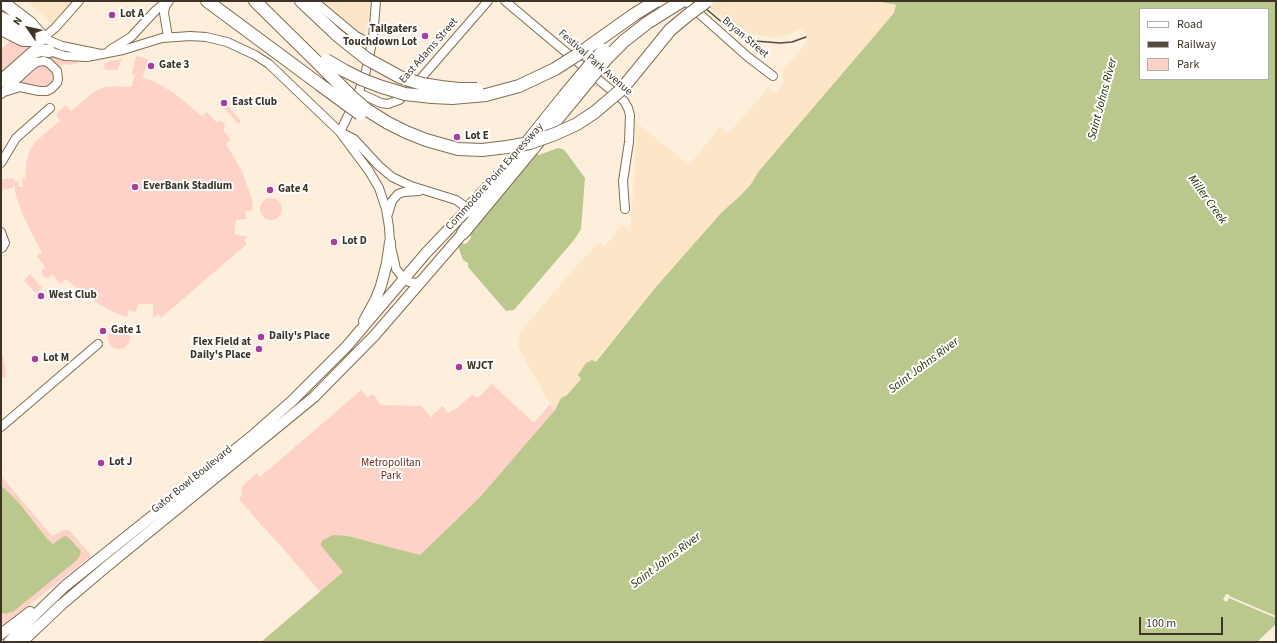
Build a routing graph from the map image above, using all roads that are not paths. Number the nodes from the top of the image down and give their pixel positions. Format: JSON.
{"nodes":[{"id":1,"x":1,"y":1,"type":"edge"},
{"id":2,"x":79,"y":1,"type":"edge"},
{"id":3,"x":168,"y":1,"type":"edge"},
{"id":4,"x":207,"y":1,"type":"edge"},
{"id":5,"x":255,"y":1,"type":"edge"},
{"id":6,"x":263,"y":1,"type":"edge"},
{"id":7,"x":301,"y":1,"type":"edge"},
{"id":8,"x":314,"y":1,"type":"edge"},
{"id":9,"x":376,"y":1,"type":"edge"},
{"id":10,"x":488,"y":1,"type":"edge"},
{"id":11,"x":505,"y":1,"type":"edge"},
{"id":12,"x":656,"y":1,"type":"edge"},
{"id":13,"x":668,"y":1,"type":"edge"},
{"id":14,"x":683,"y":1,"type":"edge"},
{"id":15,"x":707,"y":1,"type":"edge"},
{"id":16,"x":1,"y":18,"type":"edge"},
{"id":17,"x":1,"y":29,"type":"edge"},
{"id":18,"x":168,"y":37,"type":"junction"},
{"id":19,"x":43,"y":38,"type":"junction"},
{"id":20,"x":23,"y":40,"type":"junction"},
{"id":21,"x":372,"y":44,"type":"junction"},
{"id":22,"x":49,"y":51,"type":"junction"},
{"id":23,"x":102,"y":54,"type":"junction"},
{"id":24,"x":550,"y":72,"type":"junction"},
{"id":25,"x":773,"y":76,"type":"dead end"},
{"id":26,"x":2,"y":89,"type":"edge"},
{"id":27,"x":359,"y":92,"type":"junction"},
{"id":28,"x":568,"y":98,"type":"junction"},
{"id":29,"x":50,"y":108,"type":"dead end"},
{"id":30,"x":340,"y":132,"type":"junction"},
{"id":31,"x":465,"y":149,"type":"junction"},
{"id":32,"x":1,"y":163,"type":"edge"},
{"id":33,"x":426,"y":190,"type":"junction"},
{"id":34,"x":625,"y":209,"type":"dead end"},
{"id":35,"x":466,"y":211,"type":"junction"},
{"id":36,"x":388,"y":215,"type":"junction"},
{"id":37,"x":1,"y":232,"type":"edge"},
{"id":38,"x":464,"y":233,"type":"junction"},
{"id":39,"x":390,"y":242,"type":"junction"},
{"id":40,"x":2,"y":248,"type":"edge"},
{"id":41,"x":405,"y":279,"type":"junction"},
{"id":42,"x":422,"y":281,"type":"junction"},
{"id":43,"x":375,"y":335,"type":"joint"},
{"id":44,"x":98,"y":344,"type":"dead end"},
{"id":45,"x":347,"y":346,"type":"junction"},
{"id":46,"x":1,"y":427,"type":"edge"},
{"id":47,"x":65,"y":586,"type":"junction"},
{"id":48,"x":60,"y":605,"type":"junction"},
{"id":49,"x":2,"y":634,"type":"edge"},
{"id":50,"x":10,"y":642,"type":"edge"},
{"id":51,"x":22,"y":642,"type":"edge"},
{"id":52,"x":30,"y":642,"type":"edge"}],
"edges":[{"from":1,"to":19,"type":"highway"},
{"from":2,"to":19,"type":"street"},
{"from":3,"to":18,"type":"street"},
{"from":3,"to":23,"type":"street"},
{"from":4,"to":31,"type":"highway","bridge":true},
{"from":5,"to":31,"type":"highway","bridge":true},
{"from":6,"to":24,"type":"highway","bridge":true},
{"from":7,"to":24,"type":"highway","bridge":true},
{"from":8,"to":21,"type":"street"},
{"from":9,"to":21,"type":"street"},
{"from":10,"to":27,"type":"street","name":"East Adams Street"},
{"from":11,"to":34,"type":"street","name":"Festival Park Avenue"},
{"from":12,"to":24,"type":"highway","bridge":true},
{"from":13,"to":28,"type":"highway","name":"Commodore Point Expressway","bridge":true},
{"from":14,"to":25,"type":"street","name":"Bryan Street"},
{"from":14,"to":28,"type":"highway","name":"Commodore Point Expressway","bridge":true},
{"from":15,"to":31,"type":"highway","bridge":true},
{"from":16,"to":19,"type":"highway"},
{"from":17,"to":20,"type":"highway"},
{"from":18,"to":23,"type":"street"},
{"from":18,"to":30,"type":"street"},
{"from":19,"to":20,"type":"highway"},
{"from":19,"to":23,"type":"street"},
{"from":20,"to":22,"type":"street"},
{"from":21,"to":27,"type":"street"},
{"from":22,"to":23,"type":"street"},
{"from":22,"to":26,"type":"highway"},
{"from":26,"to":26,"type":"street"},
{"from":27,"to":30,"type":"street"},
{"from":28,"to":35,"type":"highway","name":"Commodore Point Expressway"},
{"from":28,"to":38,"type":"highway","name":"Commodore Point Expressway"},
{"from":29,"to":32,"type":"street"},
{"from":30,"to":33,"type":"street"},
{"from":30,"to":36,"type":"street"},
{"from":33,"to":35,"type":"street"},
{"from":33,"to":36,"type":"street"},
{"from":35,"to":38,"type":"main road"},
{"from":35,"to":41,"type":"main road","name":"Commodore Point Expressway"},
{"from":36,"to":39,"type":"street"},
{"from":37,"to":40,"type":"street"},
{"from":38,"to":42,"type":"main road","name":"Commodore Point Expressway"},
{"from":39,"to":41,"type":"street"},
{"from":39,"to":45,"type":"main road"},
{"from":41,"to":42,"type":"street"},
{"from":41,"to":45,"type":"main road","name":"Commodore Point Expressway"},
{"from":42,"to":43,"type":"main road","name":"Commodore Point Expressway"},
{"from":43,"to":48,"type":"main road","name":"Gator Bowl Boulevard"},
{"from":44,"to":46,"type":"street"},
{"from":45,"to":47,"type":"main road","name":"Gator Bowl Boulevard"},
{"from":47,"to":49,"type":"main road"},
{"from":47,"to":50,"type":"main road","name":"Gator Bowl Boulevard"},
{"from":48,"to":51,"type":"main road","name":"Gator Bowl Boulevard"},
{"from":48,"to":52,"type":"main road"}]}
